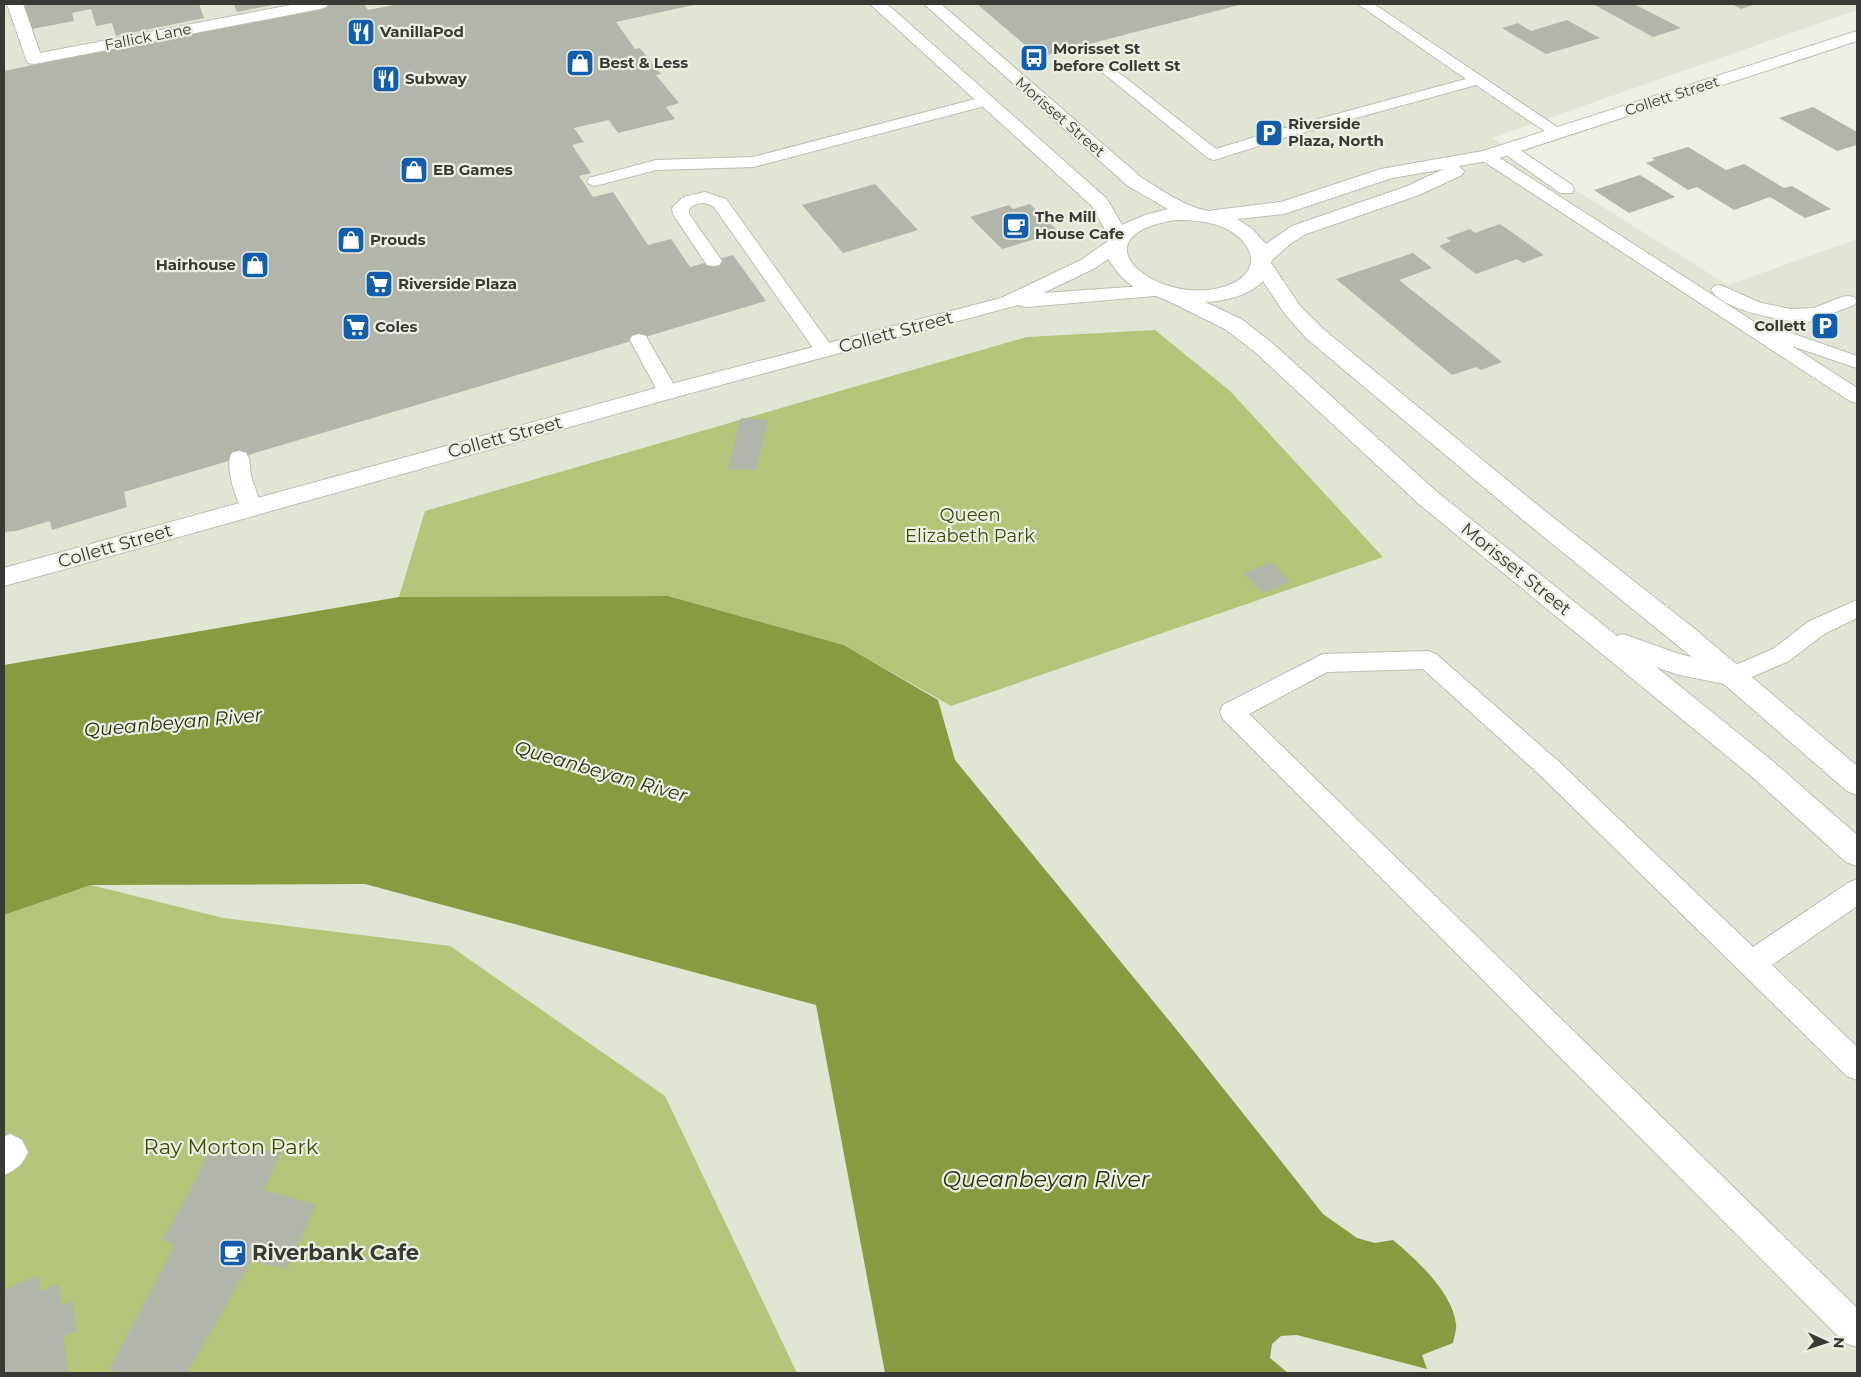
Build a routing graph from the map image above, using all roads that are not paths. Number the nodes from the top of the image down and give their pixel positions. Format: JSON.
{"nodes":[{"id":1,"x":15,"y":4,"type":"edge"},
{"id":2,"x":320,"y":4,"type":"edge"},
{"id":3,"x":878,"y":4,"type":"edge"},
{"id":4,"x":932,"y":4,"type":"edge"},
{"id":5,"x":1365,"y":4,"type":"edge"},
{"id":6,"x":1857,"y":36,"type":"edge"},
{"id":7,"x":1104,"y":68,"type":"dead end"},
{"id":8,"x":1478,"y":80,"type":"junction"},
{"id":9,"x":987,"y":101,"type":"junction"},
{"id":10,"x":1558,"y":133,"type":"junction"},
{"id":11,"x":1508,"y":149,"type":"junction"},
{"id":12,"x":1486,"y":156,"type":"junction"},
{"id":13,"x":595,"y":180,"type":"dead end"},
{"id":14,"x":1203,"y":216,"type":"junction"},
{"id":15,"x":1119,"y":241,"type":"junction"},
{"id":16,"x":713,"y":261,"type":"dead end"},
{"id":17,"x":1261,"y":261,"type":"junction"},
{"id":18,"x":1165,"y":292,"type":"junction"},
{"id":19,"x":1848,"y":301,"type":"dead end"},
{"id":20,"x":1008,"y":302,"type":"junction"},
{"id":21,"x":1817,"y":314,"type":"junction"},
{"id":22,"x":1739,"y":320,"type":"junction"},
{"id":23,"x":639,"y":340,"type":"dead end"},
{"id":24,"x":825,"y":351,"type":"junction"},
{"id":25,"x":1857,"y":362,"type":"edge"},
{"id":26,"x":668,"y":392,"type":"junction"},
{"id":27,"x":1857,"y":397,"type":"edge"},
{"id":28,"x":240,"y":458,"type":"dead end"},
{"id":29,"x":251,"y":508,"type":"junction"},
{"id":30,"x":4,"y":577,"type":"edge"},
{"id":31,"x":1857,"y":608,"type":"edge"},
{"id":32,"x":1578,"y":619,"type":"junction"},
{"id":33,"x":1732,"y":676,"type":"junction"},
{"id":34,"x":1857,"y":783,"type":"edge"},
{"id":35,"x":1857,"y":853,"type":"edge"},
{"id":36,"x":1857,"y":891,"type":"edge"},
{"id":37,"x":1752,"y":963,"type":"junction"},
{"id":38,"x":1857,"y":1066,"type":"edge"},
{"id":39,"x":1857,"y":1331,"type":"edge"}],
"edges":[{"from":1,"to":2,"type":"street","name":"Fallick Lane"},
{"from":3,"to":9,"type":"street"},
{"from":4,"to":14,"type":"street","name":"Morisset Street"},
{"from":5,"to":8,"type":"lane"},
{"from":6,"to":10,"type":"street","name":"Collett Street"},
{"from":7,"to":8,"type":"lane"},
{"from":8,"to":10,"type":"lane"},
{"from":9,"to":13,"type":"lane"},
{"from":9,"to":15,"type":"street"},
{"from":10,"to":11,"type":"street","name":"Collett Street"},
{"from":11,"to":12,"type":"street","name":"Collett Street"},
{"from":11,"to":21,"type":"lane"},
{"from":12,"to":14,"type":"street","name":"Collett Street"},
{"from":12,"to":17,"type":"street","name":"Collett Street"},
{"from":12,"to":22,"type":"lane"},
{"from":14,"to":15,"type":"street"},
{"from":14,"to":17,"type":"street"},
{"from":15,"to":18,"type":"street"},
{"from":15,"to":20,"type":"street","name":"Collett Street"},
{"from":16,"to":24,"type":"lane"},
{"from":17,"to":18,"type":"street"},
{"from":17,"to":33,"type":"street"},
{"from":18,"to":20,"type":"street","name":"Collett Street"},
{"from":18,"to":32,"type":"street","name":"Morisset Street"},
{"from":19,"to":21,"type":"lane"},
{"from":20,"to":24,"type":"street","name":"Collett Street"},
{"from":21,"to":22,"type":"lane"},
{"from":22,"to":25,"type":"lane"},
{"from":22,"to":27,"type":"lane"},
{"from":23,"to":26,"type":"lane"},
{"from":24,"to":26,"type":"street","name":"Collett Street"},
{"from":26,"to":29,"type":"street","name":"Collett Street"},
{"from":28,"to":29,"type":"lane"},
{"from":29,"to":30,"type":"street","name":"Collett Street"},
{"from":31,"to":33,"type":"lane"},
{"from":32,"to":33,"type":"street"},
{"from":32,"to":35,"type":"street","name":"Morisset Street"},
{"from":33,"to":34,"type":"street"},
{"from":36,"to":37,"type":"lane"},
{"from":37,"to":38,"type":"lane"},
{"from":37,"to":39,"type":"lane"}]}
